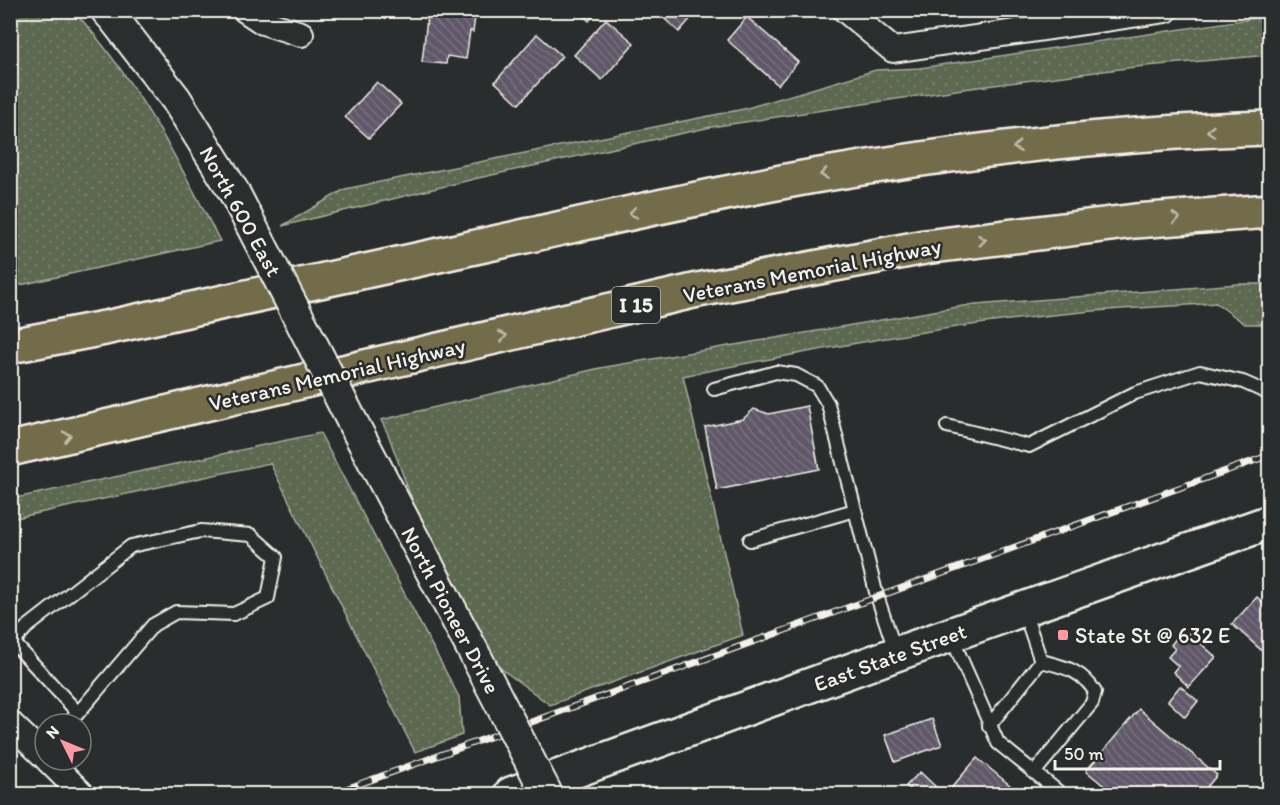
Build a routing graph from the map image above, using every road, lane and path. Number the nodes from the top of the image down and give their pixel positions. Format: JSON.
{"nodes":[{"id":1,"x":106,"y":10,"type":"edge"},
{"id":2,"x":245,"y":10,"type":"edge"},
{"id":3,"x":845,"y":10,"type":"edge"},
{"id":4,"x":1166,"y":10,"type":"edge"},
{"id":5,"x":301,"y":34,"type":"dead end"},
{"id":6,"x":1269,"y":128,"type":"edge"},
{"id":7,"x":1269,"y":211,"type":"edge"},
{"id":8,"x":10,"y":346,"type":"edge"},
{"id":9,"x":714,"y":389,"type":"dead end"},
{"id":10,"x":1269,"y":394,"type":"edge"},
{"id":11,"x":354,"y":425,"type":"joint"},
{"id":12,"x":947,"y":426,"type":"dead end"},
{"id":13,"x":10,"y":449,"type":"edge"},
{"id":14,"x":855,"y":510,"type":"junction"},
{"id":15,"x":1269,"y":522,"type":"edge"},
{"id":16,"x":750,"y":540,"type":"dead end"},
{"id":17,"x":1023,"y":610,"type":"junction"},
{"id":18,"x":951,"y":635,"type":"junction"},
{"id":19,"x":896,"y":654,"type":"junction"},
{"id":20,"x":1041,"y":661,"type":"junction"},
{"id":21,"x":78,"y":713,"type":"joint"},
{"id":22,"x":10,"y":723,"type":"edge"},
{"id":23,"x":989,"y":726,"type":"junction"},
{"id":24,"x":33,"y":745,"type":"edge"},
{"id":25,"x":60,"y":772,"type":"edge"},
{"id":26,"x":1034,"y":772,"type":"junction"},
{"id":27,"x":82,"y":795,"type":"edge"},
{"id":28,"x":511,"y":795,"type":"edge"},
{"id":29,"x":547,"y":795,"type":"edge"},
{"id":30,"x":1061,"y":795,"type":"edge"}],
"edges":[{"from":1,"to":11,"type":"street","name":"North 600 East","bridge":true},
{"from":2,"to":5,"type":"street"},
{"from":3,"to":4,"type":"street"},
{"from":6,"to":8,"type":"highway","one_way":true},
{"from":13,"to":7,"type":"highway","name":"Veterans Memorial Highway","number":"I 15","one_way":true},
{"from":9,"to":14,"type":"lane"},
{"from":10,"to":12,"type":"lane"},
{"from":11,"to":29,"type":"street","name":"North Pioneer Drive","bridge":true},
{"from":14,"to":16,"type":"lane"},
{"from":14,"to":19,"type":"lane"},
{"from":15,"to":17,"type":"main road","name":"East State Street"},
{"from":17,"to":18,"type":"main road","name":"East State Street"},
{"from":17,"to":20,"type":"lane"},
{"from":18,"to":19,"type":"main road","name":"East State Street"},
{"from":18,"to":23,"type":"lane"},
{"from":19,"to":28,"type":"main road","name":"East State Street"},
{"from":20,"to":23,"type":"lane"},
{"from":20,"to":26,"type":"lane"},
{"from":21,"to":21,"type":"lane"},
{"from":22,"to":24,"type":"street"},
{"from":23,"to":26,"type":"lane"},
{"from":25,"to":27,"type":"street"},
{"from":26,"to":30,"type":"lane"}]}
